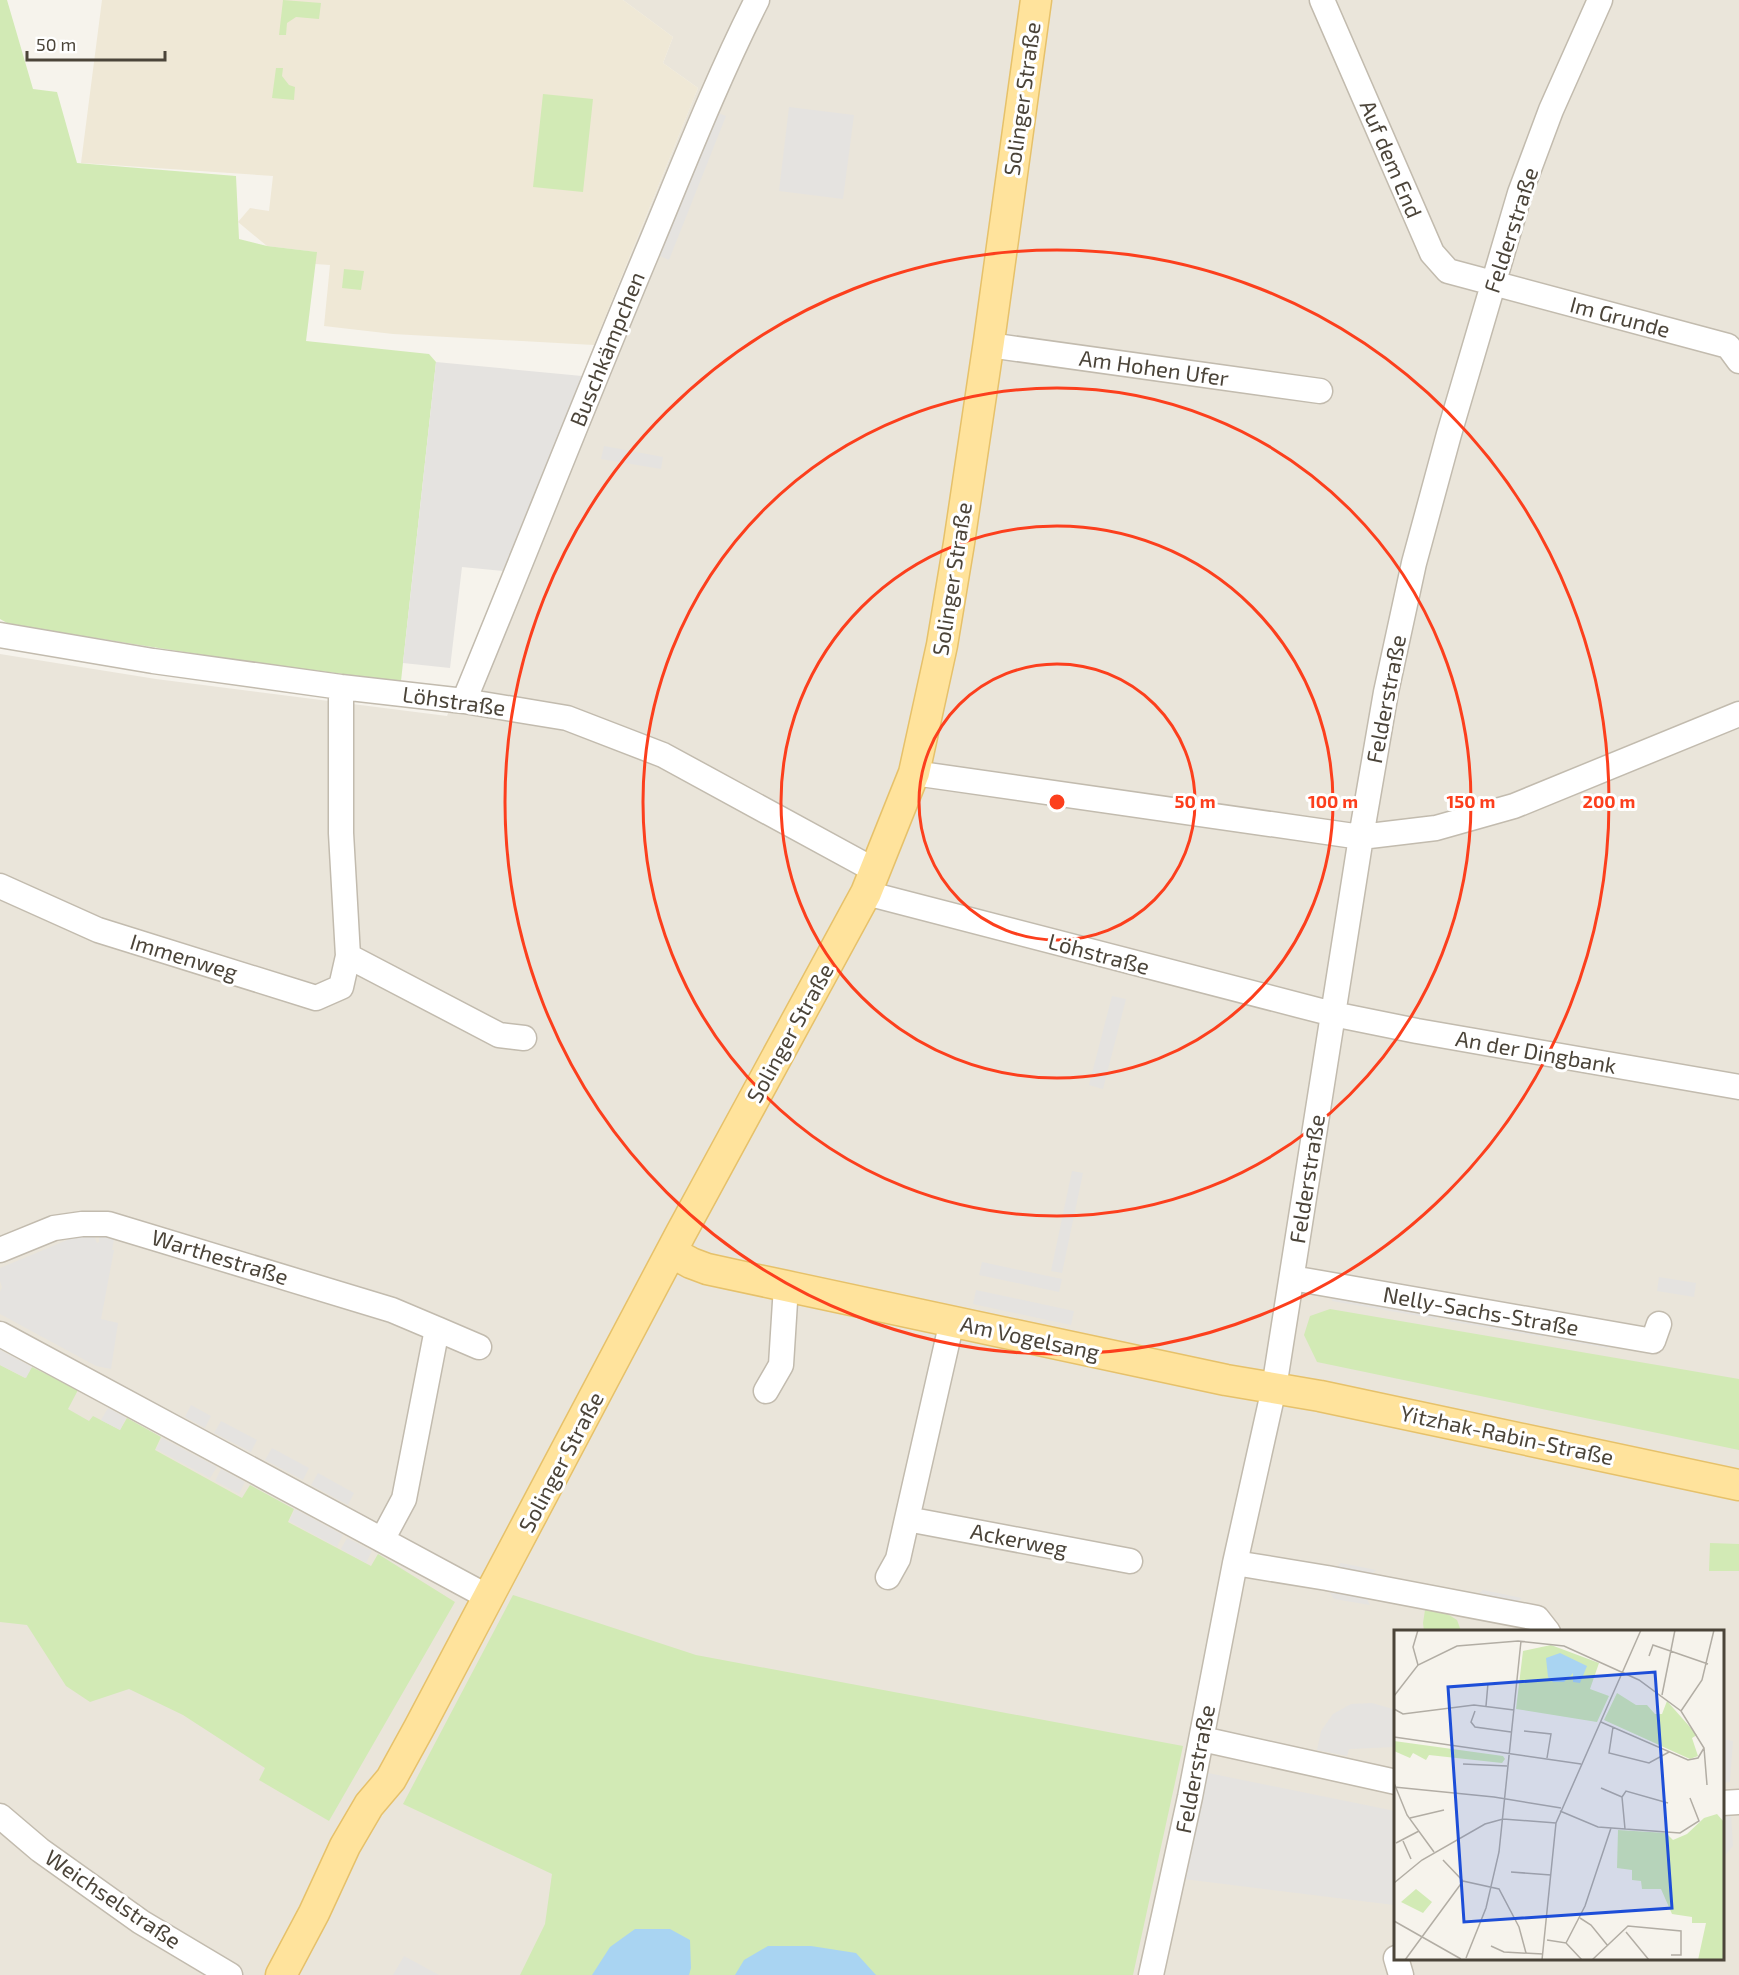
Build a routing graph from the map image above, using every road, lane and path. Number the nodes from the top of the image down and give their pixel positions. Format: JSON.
{"nodes":[{"id":1,"x":757,"y":0,"type":"edge"},
{"id":2,"x":1036,"y":0,"type":"edge"},
{"id":3,"x":1322,"y":0,"type":"edge"},
{"id":4,"x":1600,"y":0,"type":"edge"},
{"id":5,"x":1494,"y":283,"type":"junction"},
{"id":6,"x":989,"y":345,"type":"junction"},
{"id":7,"x":1735,"y":346,"type":"edge"},
{"id":8,"x":1320,"y":391,"type":"dead end"},
{"id":9,"x":0,"y":635,"type":"edge"},
{"id":10,"x":341,"y":687,"type":"junction"},
{"id":11,"x":464,"y":701,"type":"junction"},
{"id":12,"x":1739,"y":714,"type":"edge"},
{"id":13,"x":914,"y":773,"type":"junction"},
{"id":14,"x":1361,"y":837,"type":"junction"},
{"id":15,"x":871,"y":882,"type":"junction"},
{"id":16,"x":0,"y":886,"type":"edge"},
{"id":17,"x":348,"y":956,"type":"junction"},
{"id":18,"x":1333,"y":1014,"type":"junction"},
{"id":19,"x":524,"y":1038,"type":"dead end"},
{"id":20,"x":1739,"y":1087,"type":"edge"},
{"id":21,"x":0,"y":1250,"type":"edge"},
{"id":22,"x":671,"y":1252,"type":"junction"},
{"id":23,"x":1292,"y":1278,"type":"junction"},
{"id":24,"x":786,"y":1286,"type":"junction"},
{"id":25,"x":952,"y":1321,"type":"junction"},
{"id":26,"x":1659,"y":1324,"type":"dead end"},
{"id":27,"x":437,"y":1329,"type":"junction"},
{"id":28,"x":0,"y":1334,"type":"edge"},
{"id":29,"x":479,"y":1347,"type":"dead end"},
{"id":30,"x":1274,"y":1388,"type":"junction"},
{"id":31,"x":766,"y":1391,"type":"dead end"},
{"id":32,"x":1739,"y":1485,"type":"edge"},
{"id":33,"x":908,"y":1519,"type":"junction"},
{"id":34,"x":382,"y":1540,"type":"junction"},
{"id":35,"x":1130,"y":1561,"type":"dead end"},
{"id":36,"x":1235,"y":1563,"type":"junction"},
{"id":37,"x":888,"y":1577,"type":"dead end"},
{"id":38,"x":488,"y":1597,"type":"junction"},
{"id":39,"x":1546,"y":1630,"type":"edge"},
{"id":40,"x":1202,"y":1739,"type":"junction"},
{"id":41,"x":1394,"y":1782,"type":"edge"},
{"id":42,"x":1739,"y":1802,"type":"edge"},
{"id":43,"x":1724,"y":1803,"type":"edge"},
{"id":44,"x":0,"y":1816,"type":"edge"},
{"id":45,"x":1397,"y":1960,"type":"edge"},
{"id":46,"x":230,"y":1975,"type":"edge"},
{"id":47,"x":281,"y":1975,"type":"edge"},
{"id":48,"x":1151,"y":1975,"type":"edge"},
{"id":49,"x":1401,"y":1975,"type":"edge"}],
"edges":[{"from":1,"to":11,"type":"street","name":"Buschkämpchen"},
{"from":2,"to":6,"type":"main road","name":"Solinger Straße"},
{"from":3,"to":5,"type":"street","name":"Auf dem End"},
{"from":4,"to":5,"type":"street","name":"Felderstraße"},
{"from":5,"to":7,"type":"street","name":"Im Grunde"},
{"from":5,"to":14,"type":"street","name":"Felderstraße"},
{"from":6,"to":8,"type":"street","name":"Am Hohen Ufer"},
{"from":6,"to":13,"type":"main road","name":"Solinger Straße"},
{"from":9,"to":10,"type":"street","name":"Löhstraße"},
{"from":10,"to":11,"type":"street","name":"Löhstraße"},
{"from":10,"to":17,"type":"street","name":"Immenweg"},
{"from":11,"to":15,"type":"street","name":"Löhstraße"},
{"from":12,"to":14,"type":"street"},
{"from":13,"to":14,"type":"street"},
{"from":13,"to":15,"type":"main road","name":"Solinger Straße"},
{"from":14,"to":18,"type":"street","name":"Felderstraße"},
{"from":15,"to":18,"type":"street","name":"Löhstraße"},
{"from":15,"to":22,"type":"main road","name":"Solinger Straße"},
{"from":16,"to":17,"type":"street","name":"Immenweg"},
{"from":17,"to":19,"type":"street"},
{"from":18,"to":20,"type":"street","name":"An der Dingbank"},
{"from":18,"to":23,"type":"street","name":"Felderstraße"},
{"from":21,"to":27,"type":"street","name":"Warthestraße"},
{"from":22,"to":24,"type":"main road","name":"Am Vogelsang"},
{"from":22,"to":38,"type":"main road","name":"Solinger Straße"},
{"from":23,"to":26,"type":"street","name":"Nelly-Sachs-Straße"},
{"from":23,"to":30,"type":"street","name":"Felderstraße"},
{"from":24,"to":25,"type":"main road","name":"Am Vogelsang"},
{"from":24,"to":31,"type":"street"},
{"from":25,"to":30,"type":"main road","name":"Am Vogelsang"},
{"from":25,"to":33,"type":"street"},
{"from":27,"to":29,"type":"street","name":"Warthestraße"},
{"from":27,"to":34,"type":"street"},
{"from":28,"to":34,"type":"street"},
{"from":30,"to":32,"type":"main road","name":"Yitzhak-Rabin-Straße"},
{"from":30,"to":36,"type":"street","name":"Felderstraße"},
{"from":33,"to":35,"type":"street","name":"Ackerweg"},
{"from":33,"to":37,"type":"street"},
{"from":34,"to":38,"type":"street"},
{"from":36,"to":39,"type":"street"},
{"from":36,"to":40,"type":"street","name":"Felderstraße"},
{"from":38,"to":47,"type":"main road","name":"Solinger Straße"},
{"from":40,"to":41,"type":"street"},
{"from":40,"to":48,"type":"street","name":"Felderstraße"},
{"from":42,"to":43,"type":"street"},
{"from":44,"to":46,"type":"street","name":"Weichselstraße"},
{"from":45,"to":49,"type":"street"}]}
